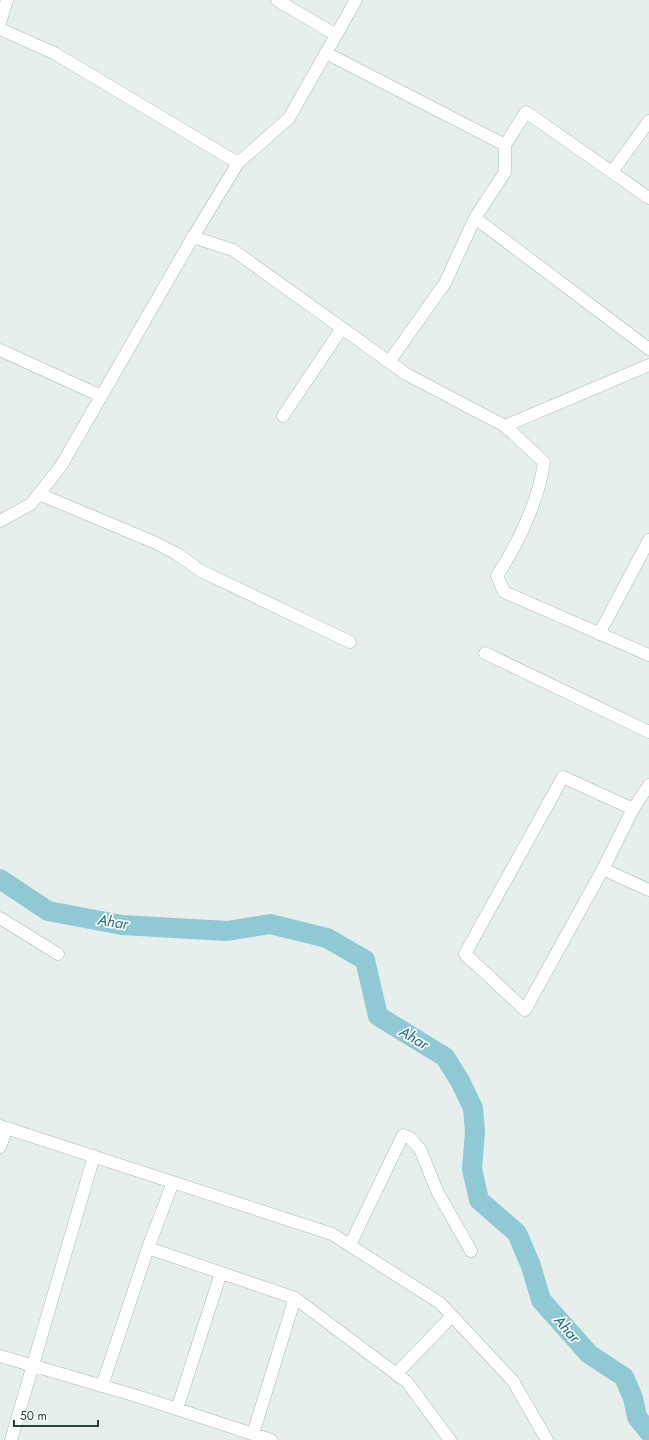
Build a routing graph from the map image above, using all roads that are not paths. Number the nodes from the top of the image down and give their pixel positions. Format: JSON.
{"nodes":[{"id":1,"x":7,"y":0,"type":"edge"},
{"id":2,"x":277,"y":0,"type":"edge"},
{"id":3,"x":356,"y":0,"type":"edge"},
{"id":4,"x":0,"y":24,"type":"edge"},
{"id":5,"x":0,"y":29,"type":"edge"},
{"id":6,"x":336,"y":35,"type":"junction"},
{"id":7,"x":326,"y":52,"type":"junction"},
{"id":8,"x":649,"y":121,"type":"edge"},
{"id":9,"x":504,"y":145,"type":"junction"},
{"id":10,"x":238,"y":163,"type":"junction"},
{"id":11,"x":612,"y":172,"type":"junction"},
{"id":12,"x":649,"y":198,"type":"edge"},
{"id":13,"x":475,"y":218,"type":"junction"},
{"id":14,"x":193,"y":237,"type":"junction"},
{"id":15,"x":342,"y":328,"type":"junction"},
{"id":16,"x":649,"y":349,"type":"edge"},
{"id":17,"x":0,"y":350,"type":"edge"},
{"id":18,"x":389,"y":362,"type":"junction"},
{"id":19,"x":649,"y":365,"type":"edge"},
{"id":20,"x":101,"y":396,"type":"junction"},
{"id":21,"x":283,"y":416,"type":"dead end"},
{"id":22,"x":505,"y":426,"type":"junction"},
{"id":23,"x":39,"y":494,"type":"junction"},
{"id":24,"x":0,"y":521,"type":"edge"},
{"id":25,"x":649,"y":540,"type":"edge"},
{"id":26,"x":599,"y":634,"type":"junction"},
{"id":27,"x":350,"y":642,"type":"dead end"},
{"id":28,"x":485,"y":653,"type":"dead end"},
{"id":29,"x":649,"y":655,"type":"edge"},
{"id":30,"x":649,"y":732,"type":"edge"},
{"id":31,"x":649,"y":785,"type":"edge"},
{"id":32,"x":640,"y":806,"type":"edge"},
{"id":33,"x":603,"y":869,"type":"junction"},
{"id":34,"x":649,"y":890,"type":"edge"},
{"id":35,"x":0,"y":918,"type":"edge"},
{"id":36,"x":58,"y":954,"type":"dead end"},
{"id":37,"x":3,"y":1127,"type":"edge"},
{"id":38,"x":0,"y":1147,"type":"edge"},
{"id":39,"x":94,"y":1156,"type":"junction"},
{"id":40,"x":173,"y":1182,"type":"junction"},
{"id":41,"x":350,"y":1245,"type":"junction"},
{"id":42,"x":148,"y":1248,"type":"junction"},
{"id":43,"x":471,"y":1251,"type":"dead end"},
{"id":44,"x":221,"y":1273,"type":"junction"},
{"id":45,"x":294,"y":1298,"type":"junction"},
{"id":46,"x":452,"y":1316,"type":"junction"},
{"id":47,"x":0,"y":1356,"type":"edge"},
{"id":48,"x":33,"y":1366,"type":"junction"},
{"id":49,"x":396,"y":1374,"type":"junction"},
{"id":50,"x":102,"y":1386,"type":"junction"},
{"id":51,"x":177,"y":1409,"type":"junction"},
{"id":52,"x":253,"y":1434,"type":"junction"},
{"id":53,"x":14,"y":1439,"type":"edge"},
{"id":54,"x":271,"y":1440,"type":"edge"},
{"id":55,"x":450,"y":1440,"type":"edge"},
{"id":56,"x":547,"y":1440,"type":"edge"}],
"edges":[{"from":1,"to":4,"type":"street"},
{"from":2,"to":6,"type":"street"},
{"from":3,"to":6,"type":"street"},
{"from":5,"to":10,"type":"street"},
{"from":6,"to":7,"type":"street"},
{"from":7,"to":9,"type":"street"},
{"from":7,"to":10,"type":"street"},
{"from":8,"to":11,"type":"street"},
{"from":9,"to":11,"type":"street"},
{"from":9,"to":13,"type":"street"},
{"from":10,"to":14,"type":"street"},
{"from":11,"to":12,"type":"street"},
{"from":13,"to":16,"type":"street"},
{"from":13,"to":18,"type":"street"},
{"from":14,"to":15,"type":"street"},
{"from":14,"to":20,"type":"street"},
{"from":15,"to":18,"type":"street"},
{"from":15,"to":21,"type":"street"},
{"from":17,"to":20,"type":"street"},
{"from":18,"to":22,"type":"street"},
{"from":19,"to":22,"type":"street"},
{"from":20,"to":23,"type":"street"},
{"from":22,"to":26,"type":"street"},
{"from":23,"to":24,"type":"street"},
{"from":23,"to":27,"type":"street"},
{"from":25,"to":26,"type":"street"},
{"from":26,"to":29,"type":"street"},
{"from":28,"to":30,"type":"street"},
{"from":31,"to":32,"type":"street"},
{"from":32,"to":33,"type":"street"},
{"from":32,"to":33,"type":"street"},
{"from":33,"to":34,"type":"street"},
{"from":35,"to":36,"type":"street"},
{"from":37,"to":38,"type":"street"},
{"from":37,"to":39,"type":"street"},
{"from":39,"to":40,"type":"street"},
{"from":39,"to":48,"type":"street"},
{"from":40,"to":41,"type":"street"},
{"from":40,"to":42,"type":"street"},
{"from":41,"to":43,"type":"street"},
{"from":41,"to":46,"type":"street"},
{"from":42,"to":44,"type":"street"},
{"from":42,"to":50,"type":"street"},
{"from":44,"to":45,"type":"street"},
{"from":44,"to":51,"type":"street"},
{"from":45,"to":49,"type":"street"},
{"from":45,"to":52,"type":"street"},
{"from":46,"to":49,"type":"street"},
{"from":46,"to":56,"type":"street"},
{"from":47,"to":48,"type":"street"},
{"from":48,"to":50,"type":"street"},
{"from":48,"to":53,"type":"street"},
{"from":49,"to":55,"type":"street"},
{"from":50,"to":51,"type":"street"},
{"from":51,"to":52,"type":"street"},
{"from":52,"to":54,"type":"street"}]}
